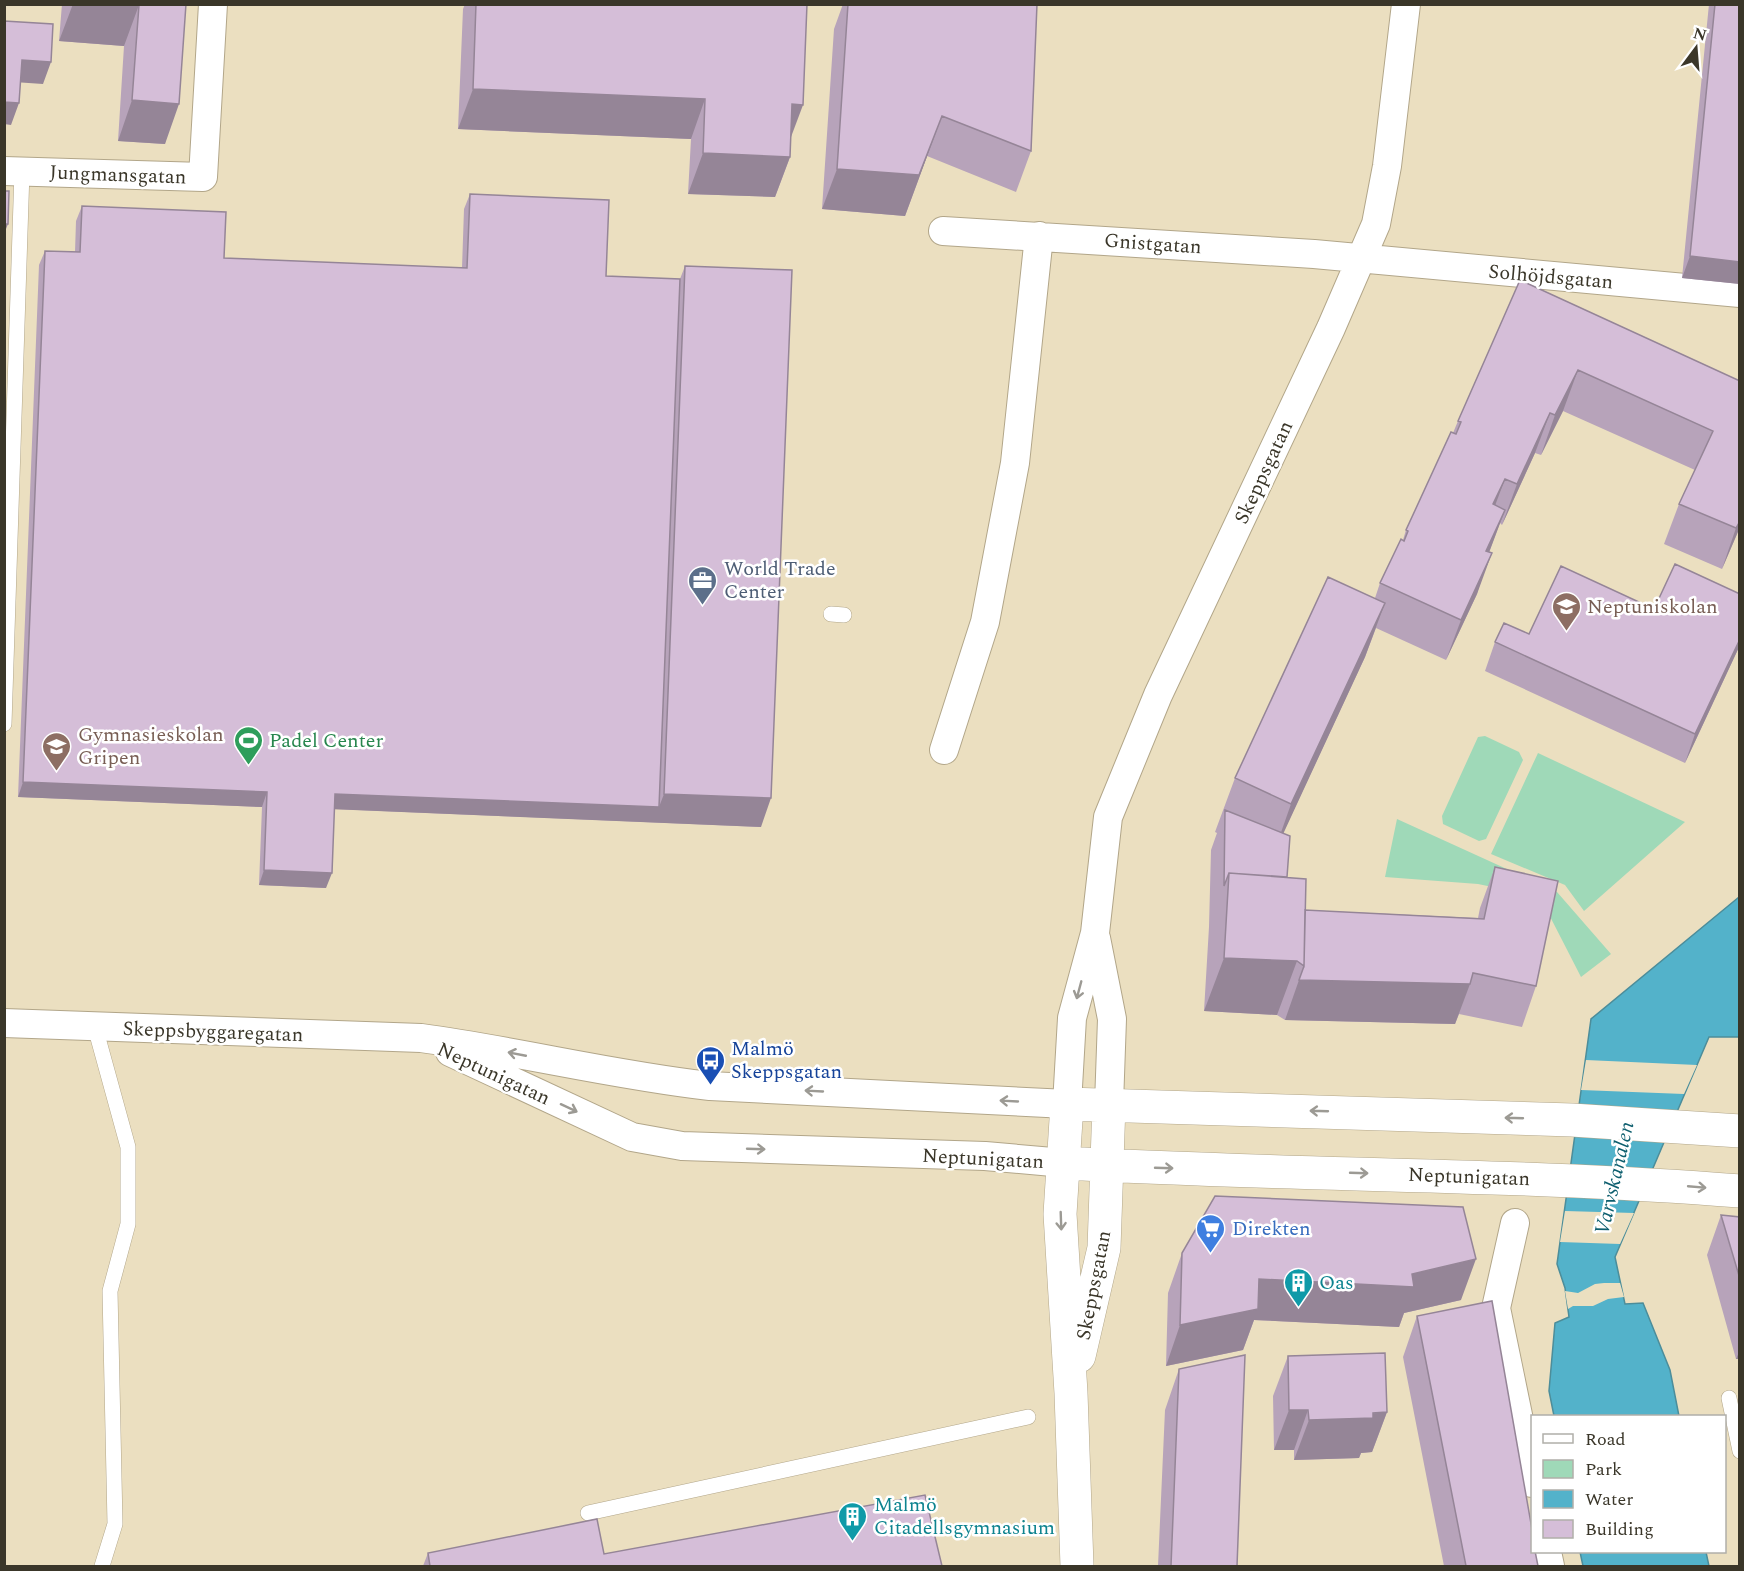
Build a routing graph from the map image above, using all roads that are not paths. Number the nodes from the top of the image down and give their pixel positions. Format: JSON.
{"nodes":[{"id":1,"x":213,"y":4,"type":"edge"},
{"id":2,"x":1406,"y":4,"type":"edge"},
{"id":3,"x":13,"y":171,"type":"edge"},
{"id":4,"x":943,"y":231,"type":"dead end"},
{"id":5,"x":1039,"y":236,"type":"junction"},
{"id":6,"x":1362,"y":259,"type":"junction"},
{"id":7,"x":1740,"y":293,"type":"edge"},
{"id":8,"x":4,"y":724,"type":"edge"},
{"id":9,"x":944,"y":750,"type":"dead end"},
{"id":10,"x":1095,"y":933,"type":"junction"},
{"id":11,"x":4,"y":1023,"type":"edge"},
{"id":12,"x":96,"y":1027,"type":"junction"},
{"id":13,"x":421,"y":1038,"type":"junction"},
{"id":14,"x":1067,"y":1104,"type":"junction"},
{"id":15,"x":1109,"y":1104,"type":"junction"},
{"id":16,"x":1740,"y":1131,"type":"edge"},
{"id":17,"x":1064,"y":1163,"type":"junction"},
{"id":18,"x":1106,"y":1165,"type":"junction"},
{"id":19,"x":1740,"y":1191,"type":"edge"},
{"id":20,"x":1515,"y":1223,"type":"dead end"},
{"id":21,"x":1071,"y":1393,"type":"junction"},
{"id":22,"x":1729,"y":1398,"type":"dead end"},
{"id":23,"x":1028,"y":1417,"type":"dead end"},
{"id":24,"x":1740,"y":1451,"type":"edge"},
{"id":25,"x":1531,"y":1474,"type":"edge"},
{"id":26,"x":588,"y":1513,"type":"dead end"},
{"id":27,"x":102,"y":1566,"type":"edge"},
{"id":28,"x":1077,"y":1566,"type":"edge"}],
"edges":[{"from":1,"to":3,"type":"street","name":"Jungmansgatan"},
{"from":2,"to":6,"type":"street","name":"Skeppsgatan"},
{"from":3,"to":8,"type":"lane"},
{"from":4,"to":5,"type":"street","name":"Gnistgatan"},
{"from":5,"to":6,"type":"street","name":"Gnistgatan"},
{"from":5,"to":9,"type":"street"},
{"from":6,"to":7,"type":"street","name":"Solhöjdsgatan"},
{"from":6,"to":10,"type":"street","name":"Skeppsgatan"},
{"from":10,"to":14,"type":"street","one_way":true},
{"from":10,"to":15,"type":"street"},
{"from":11,"to":12,"type":"street","name":"Skeppsbyggaregatan"},
{"from":12,"to":13,"type":"street","name":"Skeppsbyggaregatan"},
{"from":12,"to":27,"type":"lane"},
{"from":14,"to":13,"type":"street","name":"Neptunigatan","one_way":true},
{"from":13,"to":17,"type":"street","name":"Neptunigatan","one_way":true},
{"from":14,"to":15,"type":"street","name":"Neptunigatan"},
{"from":14,"to":17,"type":"street","name":"Skeppsgatan"},
{"from":16,"to":15,"type":"street","name":"Neptunigatan","one_way":true},
{"from":15,"to":18,"type":"street","name":"Skeppsgatan"},
{"from":17,"to":18,"type":"street","name":"Neptunigatan"},
{"from":17,"to":21,"type":"street","name":"Skeppsgatan","one_way":true},
{"from":18,"to":19,"type":"street","name":"Neptunigatan","one_way":true},
{"from":18,"to":21,"type":"street","name":"Skeppsgatan"},
{"from":20,"to":25,"type":"street"},
{"from":21,"to":28,"type":"street","name":"Skeppsgatan"},
{"from":22,"to":24,"type":"lane"},
{"from":23,"to":26,"type":"lane"}]}
